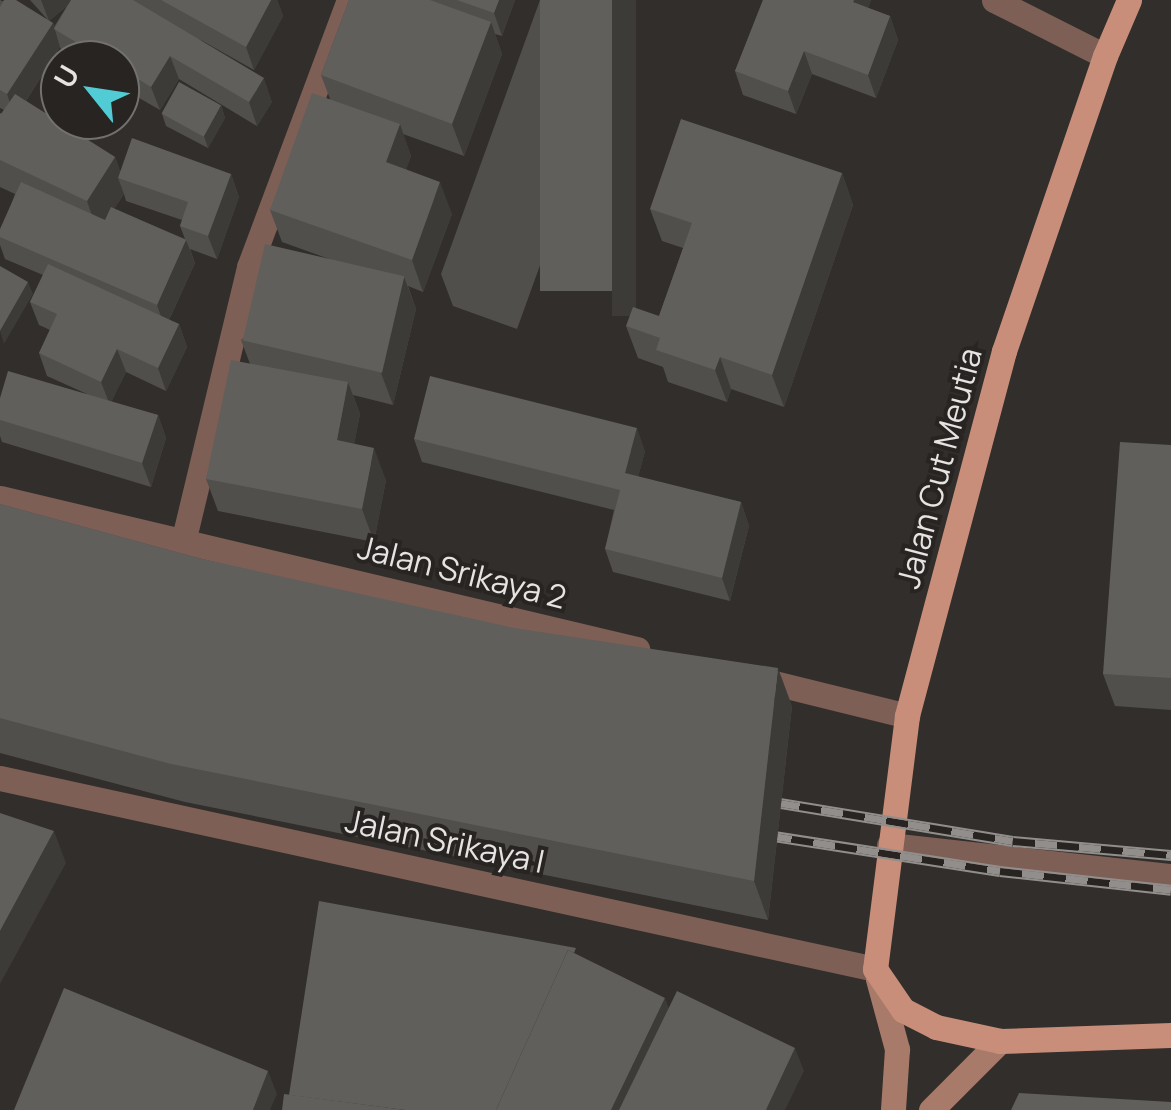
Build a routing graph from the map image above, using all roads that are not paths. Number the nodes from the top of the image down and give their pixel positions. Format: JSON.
{"nodes":[{"id":1,"x":348,"y":0,"type":"edge"},
{"id":2,"x":994,"y":0,"type":"edge"},
{"id":3,"x":1129,"y":0,"type":"edge"},
{"id":4,"x":1105,"y":56,"type":"junction"},
{"id":5,"x":0,"y":498,"type":"edge"},
{"id":6,"x":184,"y":538,"type":"junction"},
{"id":7,"x":655,"y":654,"type":"edge"},
{"id":8,"x":732,"y":672,"type":"edge"},
{"id":9,"x":907,"y":716,"type":"junction"},
{"id":10,"x":0,"y":778,"type":"edge"},
{"id":11,"x":889,"y":845,"type":"junction"},
{"id":12,"x":1171,"y":876,"type":"edge"},
{"id":13,"x":875,"y":969,"type":"junction"},
{"id":14,"x":1171,"y":1034,"type":"edge"},
{"id":15,"x":1000,"y":1041,"type":"junction"},
{"id":16,"x":893,"y":1110,"type":"edge"},
{"id":17,"x":931,"y":1110,"type":"edge"}],
"edges":[{"from":1,"to":6,"type":"street"},
{"from":2,"to":4,"type":"street"},
{"from":3,"to":4,"type":"main road","name":"Jalan Cut Meutia"},
{"from":4,"to":9,"type":"main road","name":"Jalan Cut Meutia"},
{"from":5,"to":6,"type":"street","name":"Jalan Srikaya 2"},
{"from":6,"to":7,"type":"street","name":"Jalan Srikaya 2"},
{"from":8,"to":9,"type":"street"},
{"from":9,"to":11,"type":"main road","name":"Jalan Cut Meutia"},
{"from":10,"to":13,"type":"street","name":"Jalan Srikaya I"},
{"from":11,"to":12,"type":"street"},
{"from":11,"to":13,"type":"main road","name":"Jalan Cut Meutia"},
{"from":13,"to":15,"type":"main road"},
{"from":13,"to":16,"type":"main road"},
{"from":14,"to":15,"type":"main road"},
{"from":15,"to":17,"type":"main road"}]}
